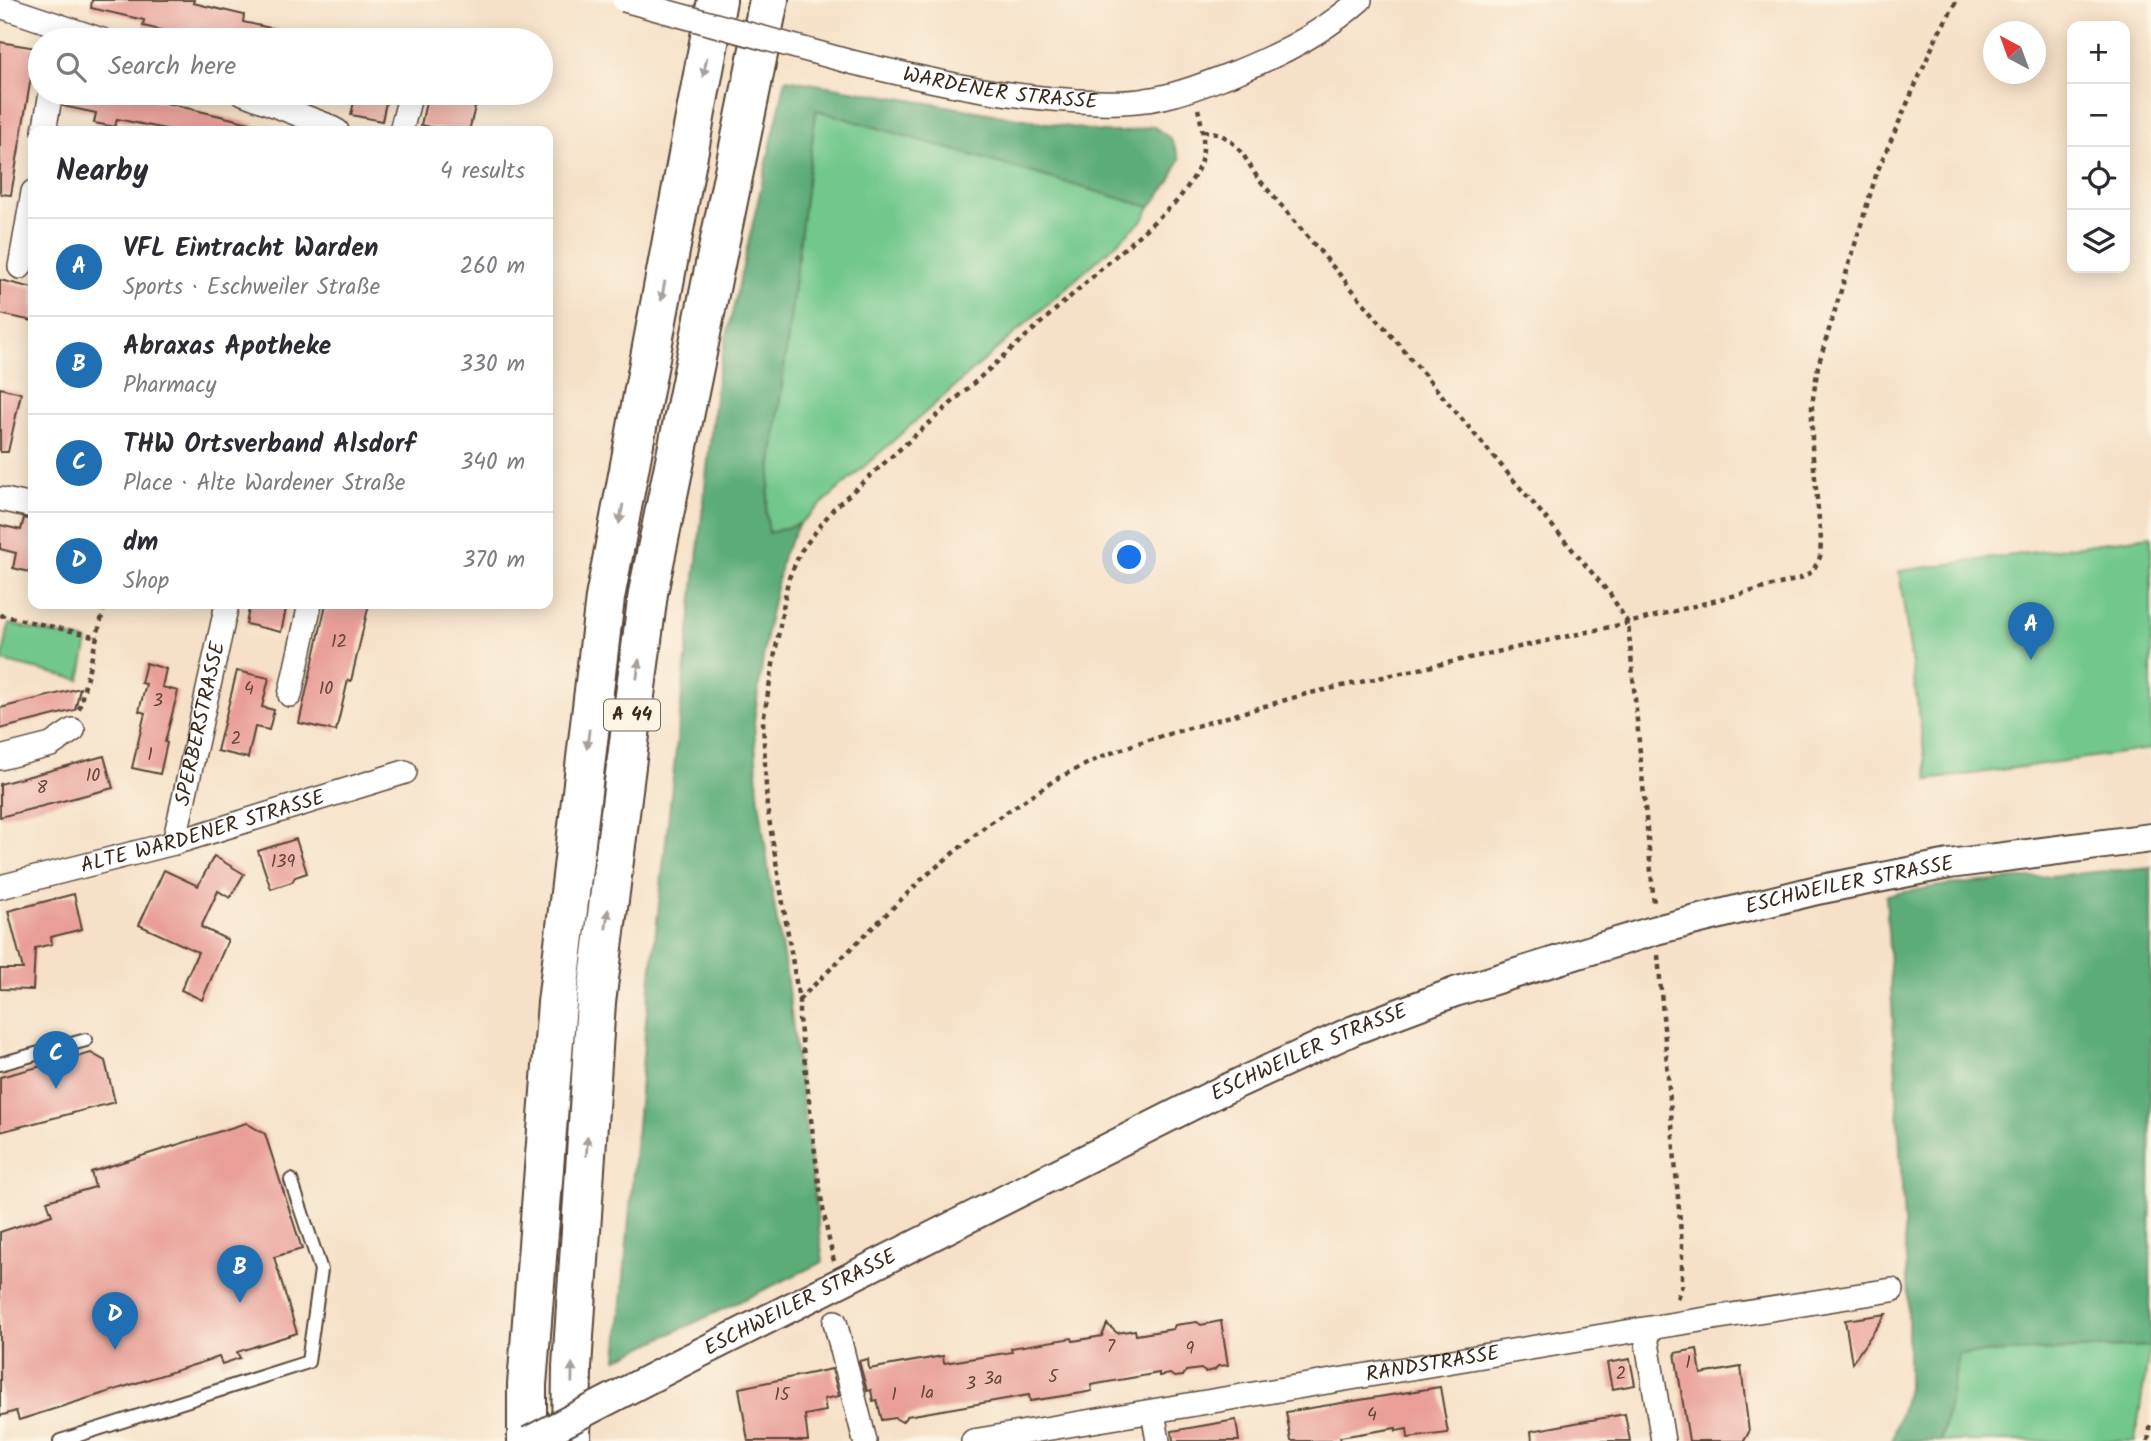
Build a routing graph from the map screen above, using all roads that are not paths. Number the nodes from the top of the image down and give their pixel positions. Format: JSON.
{"nodes":[{"id":1,"x":624,"y":0,"type":"edge"},
{"id":2,"x":717,"y":0,"type":"edge"},
{"id":3,"x":769,"y":0,"type":"edge"},
{"id":4,"x":1360,"y":0,"type":"edge"},
{"id":5,"x":0,"y":6,"type":"edge"},
{"id":6,"x":50,"y":28,"type":"edge"},
{"id":7,"x":49,"y":105,"type":"edge"},
{"id":8,"x":274,"y":105,"type":"edge"},
{"id":9,"x":408,"y":105,"type":"edge"},
{"id":10,"x":45,"y":126,"type":"edge"},
{"id":11,"x":328,"y":126,"type":"edge"},
{"id":12,"x":402,"y":126,"type":"edge"},
{"id":13,"x":28,"y":217,"type":"edge"},
{"id":14,"x":18,"y":266,"type":"edge"},
{"id":15,"x":0,"y":499,"type":"edge"},
{"id":16,"x":28,"y":505,"type":"edge"},
{"id":17,"x":226,"y":609,"type":"edge"},
{"id":18,"x":309,"y":609,"type":"edge"},
{"id":19,"x":290,"y":695,"type":"dead end"},
{"id":20,"x":74,"y":730,"type":"road end"},
{"id":21,"x":0,"y":758,"type":"edge"},
{"id":22,"x":405,"y":772,"type":"dead end"},
{"id":23,"x":2151,"y":838,"type":"edge"},
{"id":24,"x":174,"y":843,"type":"junction"},
{"id":25,"x":0,"y":887,"type":"edge"},
{"id":26,"x":86,"y":1040,"type":"dead end"},
{"id":27,"x":0,"y":1064,"type":"edge"},
{"id":28,"x":291,"y":1180,"type":"dead end"},
{"id":29,"x":1892,"y":1290,"type":"dead end"},
{"id":30,"x":835,"y":1322,"type":"dead end"},
{"id":31,"x":1653,"y":1328,"type":"junction"},
{"id":32,"x":1153,"y":1412,"type":"junction"},
{"id":33,"x":60,"y":1441,"type":"edge"},
{"id":34,"x":528,"y":1441,"type":"edge"},
{"id":35,"x":571,"y":1441,"type":"edge"},
{"id":36,"x":865,"y":1441,"type":"edge"},
{"id":37,"x":973,"y":1441,"type":"edge"},
{"id":38,"x":1158,"y":1441,"type":"edge"},
{"id":39,"x":1663,"y":1441,"type":"edge"}],
"edges":[{"from":1,"to":4,"type":"street","name":"WARDENER STRASSE","bridge":true},
{"from":2,"to":34,"type":"highway","number":"A 44","one_way":true},
{"from":35,"to":3,"type":"highway","number":"A 44","one_way":true},
{"from":5,"to":6,"type":"street"},
{"from":7,"to":10,"type":"street"},
{"from":8,"to":11,"type":"street"},
{"from":9,"to":12,"type":"street"},
{"from":13,"to":14,"type":"street"},
{"from":15,"to":16,"type":"street"},
{"from":17,"to":24,"type":"street","name":"SPERBERSTRASSE"},
{"from":18,"to":19,"type":"street"},
{"from":20,"to":21,"type":"street"},
{"from":22,"to":24,"type":"street","name":"ALTE WARDENER STRASSE"},
{"from":23,"to":34,"type":"street","name":"ESCHWEILER STRASSE","bridge":true},
{"from":24,"to":25,"type":"street","name":"ALTE WARDENER STRASSE"},
{"from":26,"to":27,"type":"lane"},
{"from":28,"to":33,"type":"lane"},
{"from":29,"to":31,"type":"street","name":"RANDSTRASSE"},
{"from":30,"to":36,"type":"street"},
{"from":31,"to":32,"type":"street","name":"RANDSTRASSE"},
{"from":31,"to":39,"type":"street"},
{"from":32,"to":37,"type":"street","name":"RANDSTRASSE"},
{"from":32,"to":38,"type":"street"}]}
